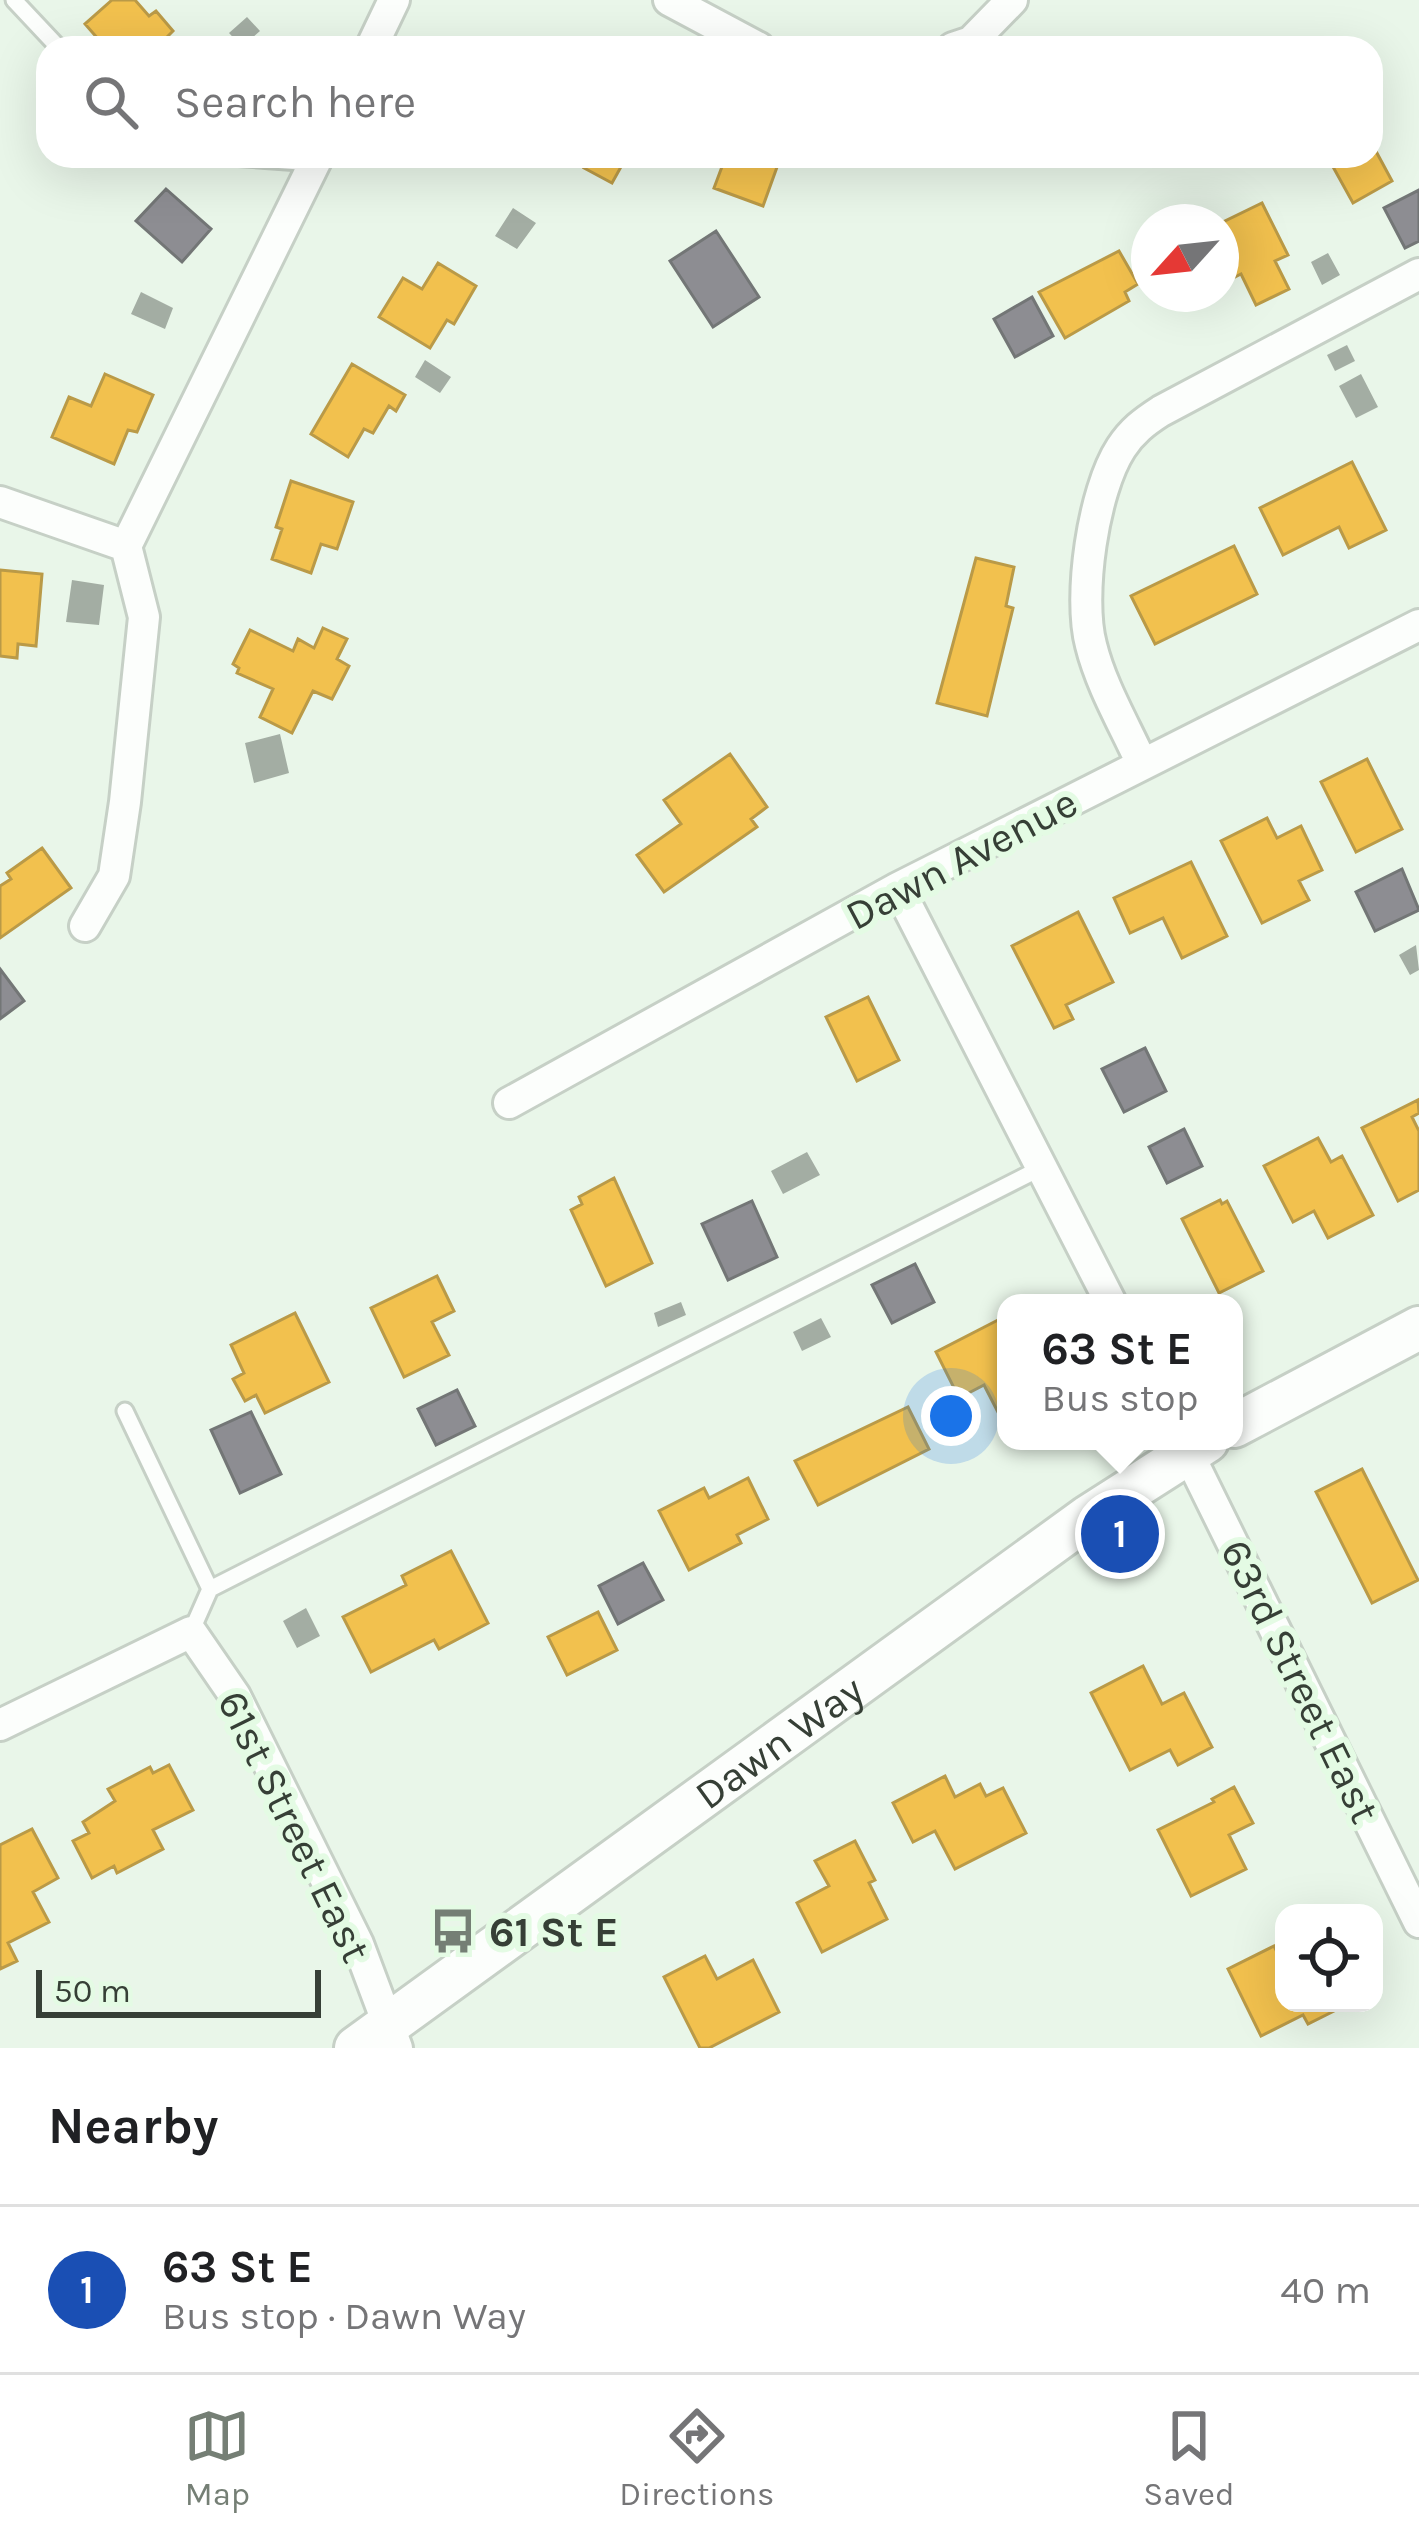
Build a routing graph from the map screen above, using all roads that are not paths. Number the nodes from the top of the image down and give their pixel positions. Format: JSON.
{"nodes":[{"id":1,"x":14,"y":0,"type":"edge"},
{"id":2,"x":394,"y":0,"type":"edge"},
{"id":3,"x":669,"y":0,"type":"edge"},
{"id":4,"x":1012,"y":0,"type":"edge"},
{"id":5,"x":47,"y":36,"type":"edge"},
{"id":6,"x":376,"y":36,"type":"edge"},
{"id":7,"x":736,"y":36,"type":"edge"},
{"id":8,"x":972,"y":36,"type":"edge"},
{"id":9,"x":312,"y":168,"type":"edge"},
{"id":10,"x":1419,"y":274,"type":"edge"},
{"id":11,"x":0,"y":502,"type":"edge"},
{"id":12,"x":126,"y":546,"type":"junction"},
{"id":13,"x":1419,"y":625,"type":"edge"},
{"id":14,"x":1142,"y":764,"type":"junction"},
{"id":15,"x":898,"y":888,"type":"junction"},
{"id":16,"x":85,"y":926,"type":"dead end"},
{"id":17,"x":509,"y":1103,"type":"dead end"},
{"id":18,"x":1041,"y":1168,"type":"junction"},
{"id":19,"x":1106,"y":1294,"type":"edge"},
{"id":20,"x":1419,"y":1328,"type":"edge"},
{"id":21,"x":125,"y":1412,"type":"dead end"},
{"id":22,"x":1243,"y":1421,"type":"edge"},
{"id":23,"x":1183,"y":1450,"type":"edge"},
{"id":24,"x":1195,"y":1450,"type":"edge"},
{"id":25,"x":210,"y":1589,"type":"junction"},
{"id":26,"x":190,"y":1632,"type":"junction"},
{"id":27,"x":0,"y":1725,"type":"edge"},
{"id":28,"x":1419,"y":1922,"type":"edge"},
{"id":29,"x":379,"y":2041,"type":"edge"}],
"edges":[{"from":1,"to":5,"type":"lane"},
{"from":2,"to":6,"type":"street"},
{"from":3,"to":7,"type":"street"},
{"from":4,"to":8,"type":"street"},
{"from":9,"to":12,"type":"street"},
{"from":10,"to":14,"type":"street"},
{"from":11,"to":12,"type":"street"},
{"from":12,"to":16,"type":"street"},
{"from":13,"to":14,"type":"street","name":"Dawn Avenue"},
{"from":14,"to":15,"type":"street","name":"Dawn Avenue"},
{"from":15,"to":17,"type":"street","name":"Dawn Avenue"},
{"from":15,"to":18,"type":"street"},
{"from":18,"to":19,"type":"street"},
{"from":18,"to":25,"type":"lane"},
{"from":20,"to":22,"type":"street"},
{"from":21,"to":25,"type":"lane"},
{"from":23,"to":29,"type":"street","name":"Dawn Way"},
{"from":24,"to":28,"type":"street","name":"63rd Street East"},
{"from":25,"to":26,"type":"lane"},
{"from":26,"to":27,"type":"street"},
{"from":26,"to":29,"type":"street","name":"61st Street East"}]}
